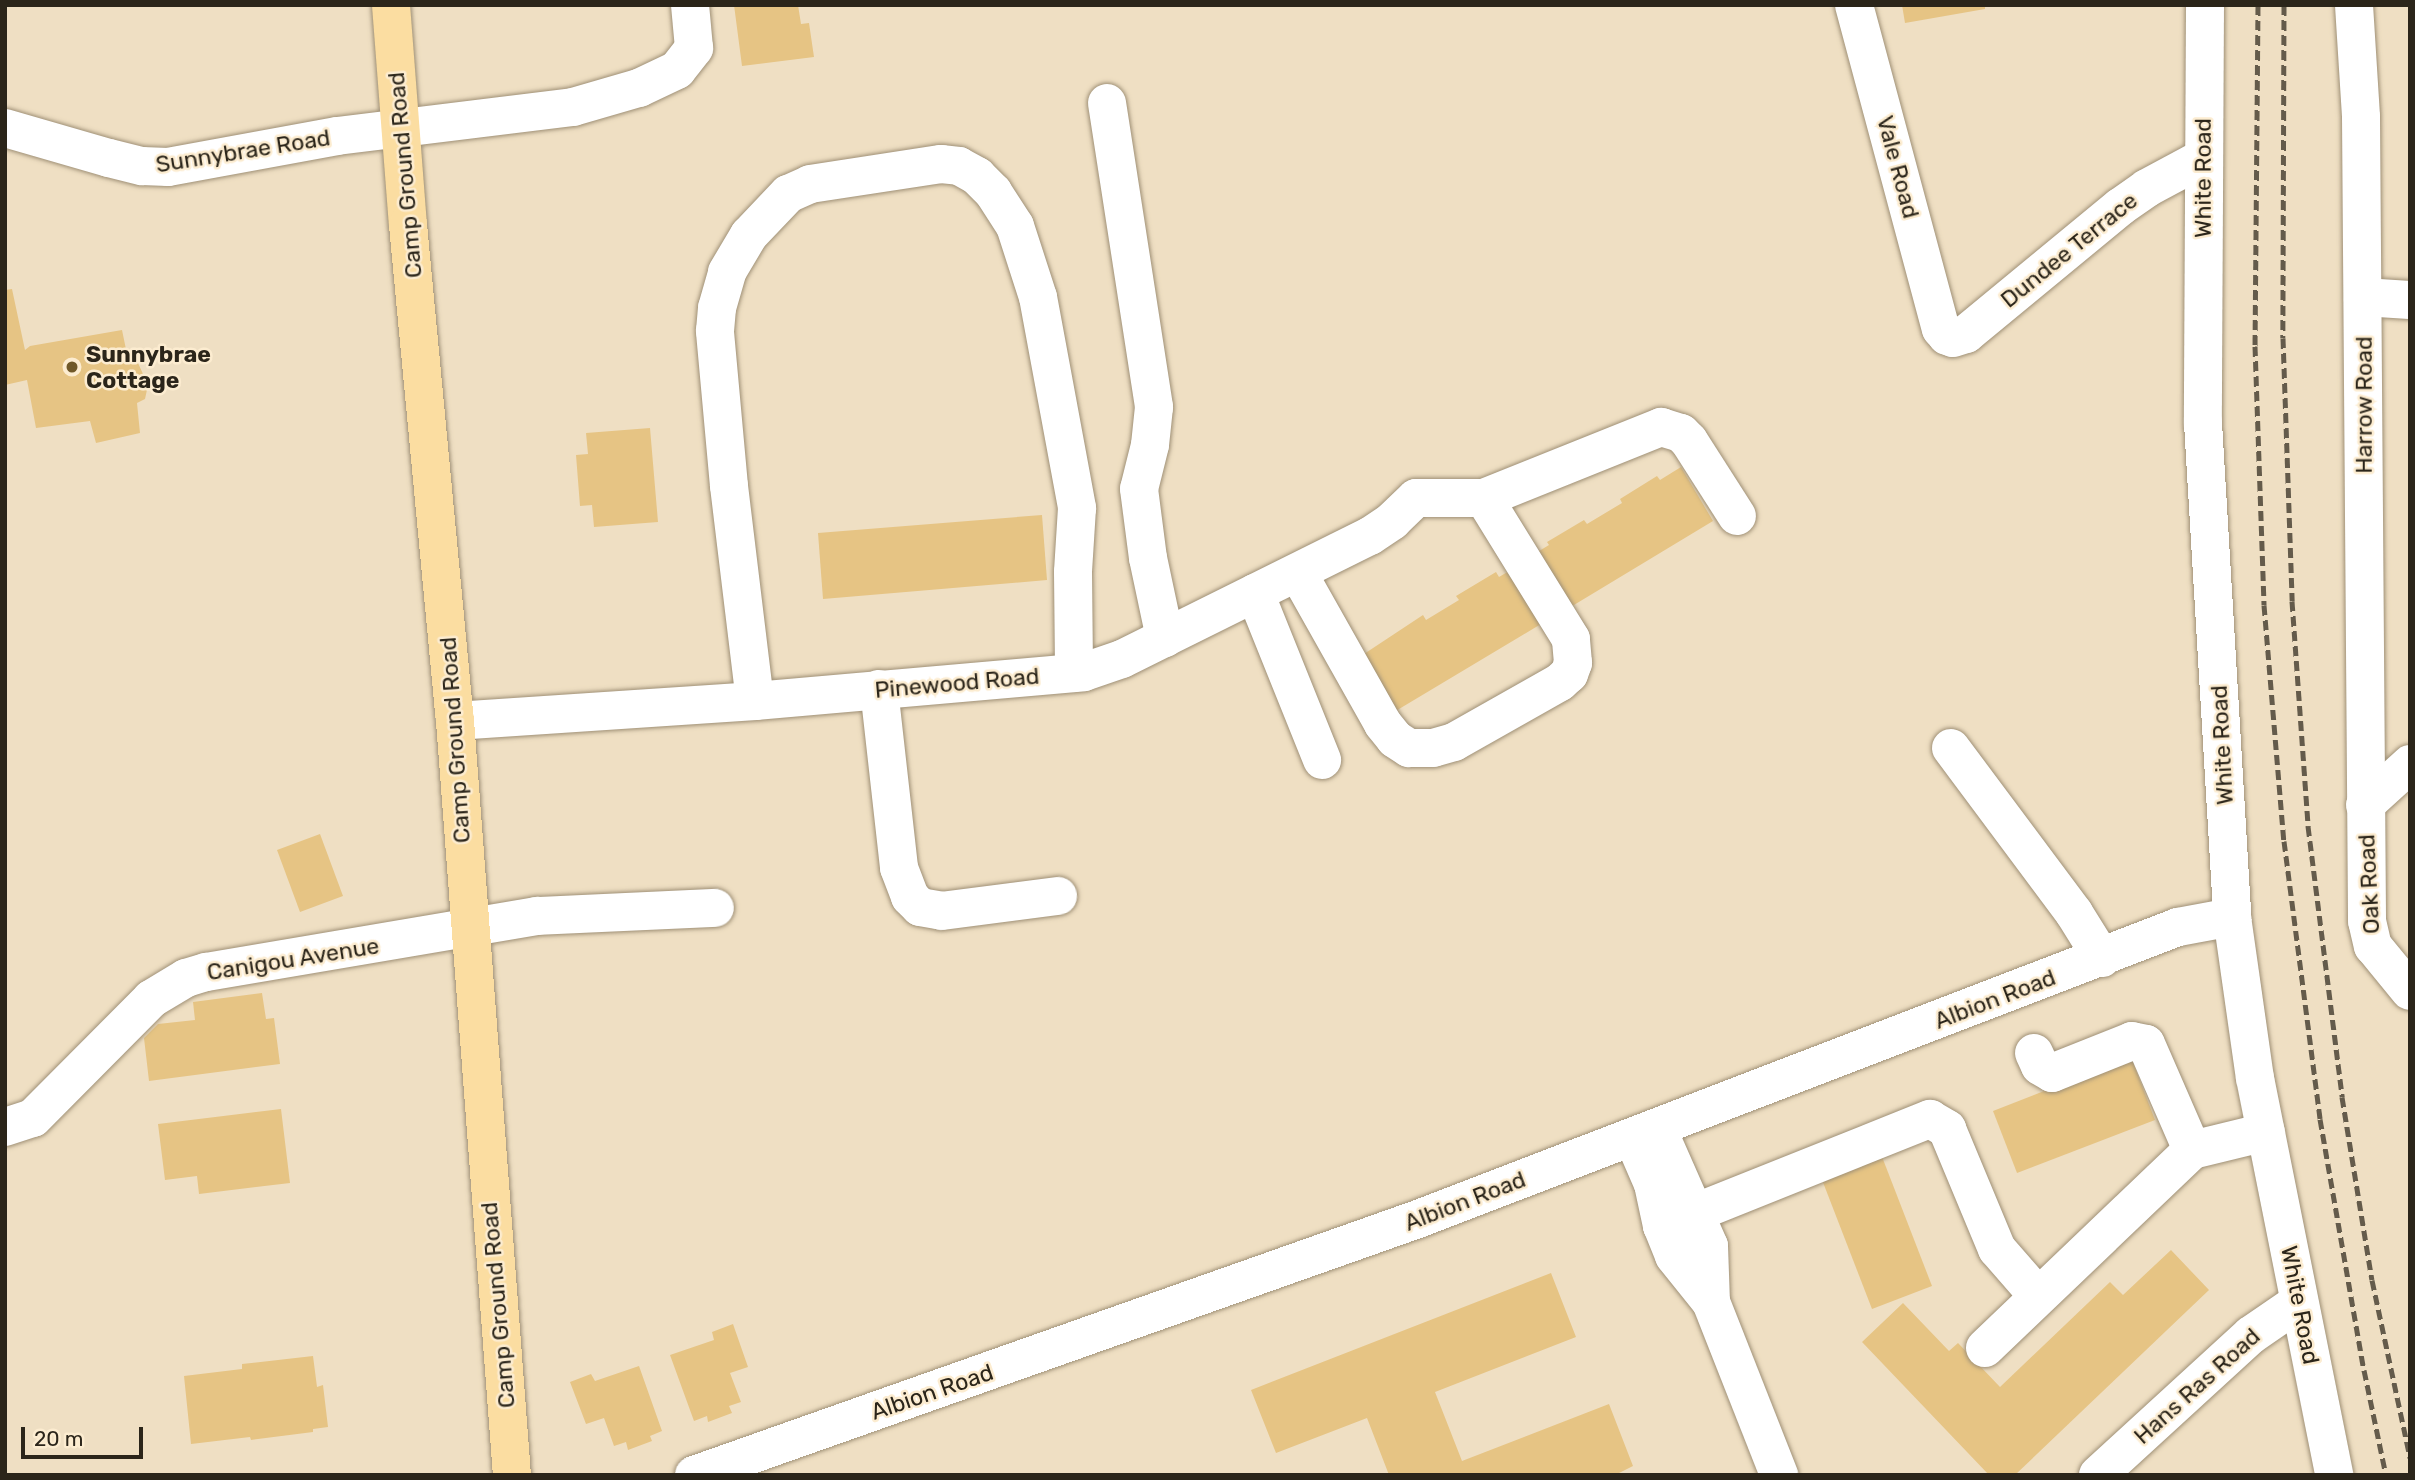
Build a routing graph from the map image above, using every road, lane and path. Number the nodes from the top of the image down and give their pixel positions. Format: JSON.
{"nodes":[{"id":1,"x":391,"y":5,"type":"edge"},
{"id":2,"x":690,"y":5,"type":"edge"},
{"id":3,"x":1854,"y":5,"type":"edge"},
{"id":4,"x":2205,"y":5,"type":"edge"},
{"id":5,"x":2360,"y":10,"type":"edge"},
{"id":6,"x":1107,"y":103,"type":"dead end"},
{"id":7,"x":5,"y":128,"type":"edge"},
{"id":8,"x":401,"y":129,"type":"junction"},
{"id":9,"x":2203,"y":158,"type":"junction"},
{"id":10,"x":2363,"y":297,"type":"junction"},
{"id":11,"x":2410,"y":300,"type":"edge"},
{"id":12,"x":1941,"y":329,"type":"joint"},
{"id":13,"x":1484,"y":498,"type":"junction"},
{"id":14,"x":1737,"y":516,"type":"dead end"},
{"id":15,"x":1298,"y":573,"type":"junction"},
{"id":16,"x":1255,"y":593,"type":"junction"},
{"id":17,"x":1165,"y":638,"type":"junction"},
{"id":18,"x":1074,"y":673,"type":"junction"},
{"id":19,"x":878,"y":689,"type":"junction"},
{"id":20,"x":755,"y":701,"type":"junction"},
{"id":21,"x":455,"y":721,"type":"junction"},
{"id":22,"x":1951,"y":748,"type":"dead end"},
{"id":23,"x":1322,"y":760,"type":"dead end"},
{"id":24,"x":2410,"y":764,"type":"edge"},
{"id":25,"x":2365,"y":805,"type":"junction"},
{"id":26,"x":1058,"y":896,"type":"dead end"},
{"id":27,"x":715,"y":908,"type":"dead end"},
{"id":28,"x":2232,"y":917,"type":"junction"},
{"id":29,"x":468,"y":927,"type":"junction"},
{"id":30,"x":2102,"y":958,"type":"junction"},
{"id":31,"x":2410,"y":991,"type":"edge"},
{"id":32,"x":2034,"y":1053,"type":"dead end"},
{"id":33,"x":5,"y":1127,"type":"edge"},
{"id":34,"x":2266,"y":1132,"type":"junction"},
{"id":35,"x":1645,"y":1133,"type":"junction"},
{"id":36,"x":2192,"y":1150,"type":"junction"},
{"id":37,"x":1698,"y":1213,"type":"junction"},
{"id":38,"x":1662,"y":1226,"type":"junction"},
{"id":39,"x":2038,"y":1296,"type":"junction"},
{"id":40,"x":1711,"y":1302,"type":"junction"},
{"id":41,"x":2300,"y":1302,"type":"junction"},
{"id":42,"x":1985,"y":1348,"type":"dead end"},
{"id":43,"x":512,"y":1475,"type":"edge"},
{"id":44,"x":694,"y":1475,"type":"edge"},
{"id":45,"x":1779,"y":1475,"type":"edge"},
{"id":46,"x":2098,"y":1475,"type":"edge"},
{"id":47,"x":2334,"y":1475,"type":"edge"}],
"edges":[{"from":1,"to":8,"type":"main road","name":"Camp Ground Road"},
{"from":2,"to":8,"type":"street","name":"Sunnybrae Road"},
{"from":3,"to":12,"type":"street","name":"Vale Road"},
{"from":4,"to":9,"type":"street","name":"White Road"},
{"from":5,"to":10,"type":"street","name":"Harrow Road"},
{"from":6,"to":17,"type":"street"},
{"from":7,"to":8,"type":"street","name":"Sunnybrae Road"},
{"from":8,"to":21,"type":"main road","name":"Camp Ground Road"},
{"from":9,"to":12,"type":"street","name":"Dundee Terrace"},
{"from":9,"to":28,"type":"street","name":"White Road"},
{"from":10,"to":11,"type":"street"},
{"from":10,"to":25,"type":"street","name":"Harrow Road"},
{"from":13,"to":14,"type":"street"},
{"from":13,"to":15,"type":"street","name":"Pinewood Road"},
{"from":13,"to":15,"type":"street"},
{"from":15,"to":16,"type":"street","name":"Pinewood Road"},
{"from":16,"to":17,"type":"street","name":"Pinewood Road"},
{"from":16,"to":23,"type":"street"},
{"from":17,"to":18,"type":"street","name":"Pinewood Road"},
{"from":18,"to":19,"type":"street","name":"Pinewood Road"},
{"from":18,"to":20,"type":"street"},
{"from":19,"to":20,"type":"street","name":"Pinewood Road"},
{"from":19,"to":26,"type":"street"},
{"from":20,"to":21,"type":"street","name":"Pinewood Road"},
{"from":21,"to":29,"type":"main road","name":"Camp Ground Road"},
{"from":22,"to":30,"type":"street"},
{"from":24,"to":25,"type":"street"},
{"from":25,"to":31,"type":"street","name":"Oak Road"},
{"from":27,"to":29,"type":"street","name":"Canigou Avenue"},
{"from":28,"to":30,"type":"street","name":"Albion Road"},
{"from":28,"to":34,"type":"street","name":"White Road"},
{"from":29,"to":33,"type":"street","name":"Canigou Avenue"},
{"from":29,"to":43,"type":"main road","name":"Camp Ground Road"},
{"from":30,"to":35,"type":"street","name":"Albion Road"},
{"from":32,"to":36,"type":"street"},
{"from":34,"to":36,"type":"street"},
{"from":34,"to":41,"type":"street","name":"White Road"},
{"from":35,"to":37,"type":"street"},
{"from":35,"to":38,"type":"street"},
{"from":35,"to":44,"type":"street","name":"Albion Road"},
{"from":36,"to":39,"type":"street"},
{"from":37,"to":38,"type":"street"},
{"from":37,"to":39,"type":"street"},
{"from":37,"to":40,"type":"street"},
{"from":38,"to":40,"type":"street"},
{"from":39,"to":42,"type":"street"},
{"from":40,"to":45,"type":"street"},
{"from":41,"to":46,"type":"street","name":"Hans Ras Road"},
{"from":41,"to":47,"type":"street","name":"White Road"}]}
